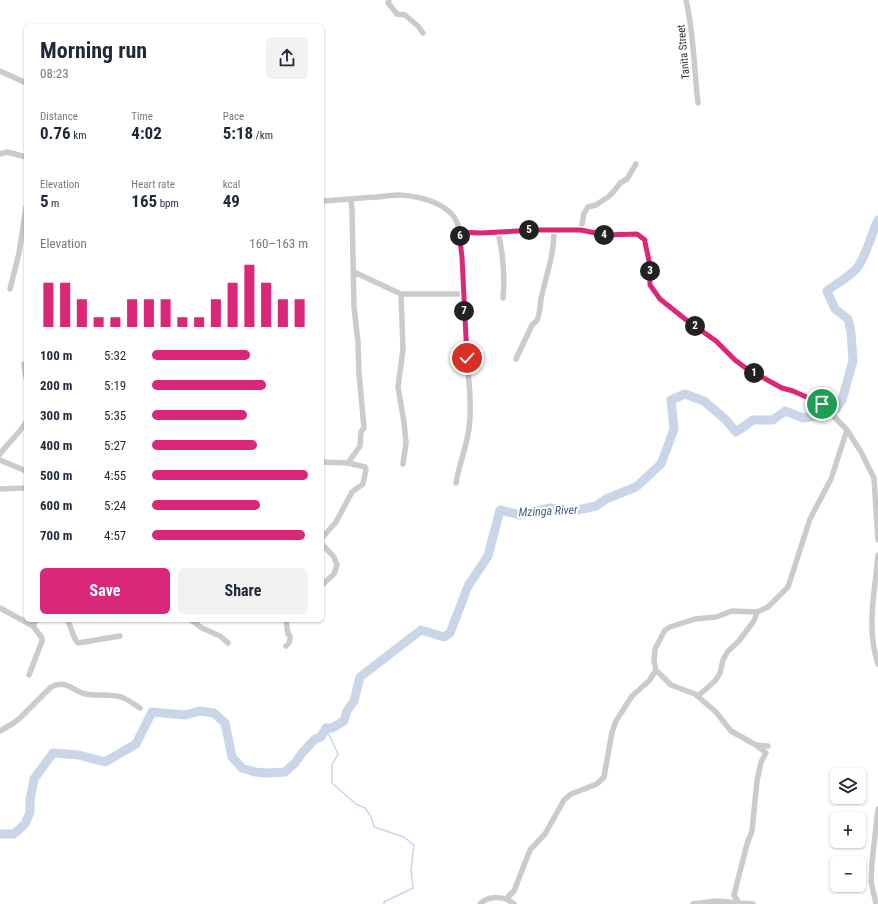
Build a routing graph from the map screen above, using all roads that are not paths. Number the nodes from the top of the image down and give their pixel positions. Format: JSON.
{"nodes":[{"id":1,"x":389,"y":0,"type":"edge"},
{"id":2,"x":686,"y":0,"type":"edge"},
{"id":3,"x":422,"y":33,"type":"dead end"},
{"id":4,"x":0,"y":71,"type":"edge"},
{"id":5,"x":24,"y":82,"type":"edge"},
{"id":6,"x":698,"y":104,"type":"dead end"},
{"id":7,"x":0,"y":154,"type":"edge"},
{"id":8,"x":24,"y":156,"type":"edge"},
{"id":9,"x":636,"y":164,"type":"dead end"},
{"id":10,"x":351,"y":199,"type":"junction"},
{"id":11,"x":324,"y":201,"type":"edge"},
{"id":12,"x":24,"y":218,"type":"edge"},
{"id":13,"x":581,"y":230,"type":"junction"},
{"id":14,"x":554,"y":231,"type":"junction"},
{"id":15,"x":459,"y":232,"type":"junction"},
{"id":16,"x":498,"y":233,"type":"junction"},
{"id":17,"x":18,"y":253,"type":"junction"},
{"id":18,"x":24,"y":253,"type":"edge"},
{"id":19,"x":354,"y":272,"type":"junction"},
{"id":20,"x":10,"y":289,"type":"dead end"},
{"id":21,"x":402,"y":294,"type":"junction"},
{"id":22,"x":463,"y":294,"type":"junction"},
{"id":23,"x":502,"y":298,"type":"dead end"},
{"id":24,"x":516,"y":359,"type":"dead end"},
{"id":25,"x":24,"y":425,"type":"edge"},
{"id":26,"x":847,"y":430,"type":"junction"},
{"id":27,"x":0,"y":454,"type":"edge"},
{"id":28,"x":0,"y":460,"type":"edge"},
{"id":29,"x":324,"y":462,"type":"edge"},
{"id":30,"x":348,"y":463,"type":"junction"},
{"id":31,"x":403,"y":464,"type":"dead end"},
{"id":32,"x":24,"y":470,"type":"edge"},
{"id":33,"x":456,"y":483,"type":"dead end"},
{"id":34,"x":24,"y":488,"type":"edge"},
{"id":35,"x":0,"y":489,"type":"edge"},
{"id":36,"x":324,"y":536,"type":"edge"},
{"id":37,"x":878,"y":540,"type":"edge"},
{"id":38,"x":324,"y":546,"type":"edge"},
{"id":39,"x":878,"y":555,"type":"edge"},
{"id":40,"x":324,"y":583,"type":"edge"},
{"id":41,"x":0,"y":608,"type":"edge"},
{"id":42,"x":757,"y":612,"type":"junction"},
{"id":43,"x":24,"y":621,"type":"edge"},
{"id":44,"x":26,"y":622,"type":"edge"},
{"id":45,"x":35,"y":622,"type":"edge"},
{"id":46,"x":68,"y":622,"type":"edge"},
{"id":47,"x":193,"y":622,"type":"edge"},
{"id":48,"x":286,"y":622,"type":"edge"},
{"id":49,"x":33,"y":626,"type":"junction"},
{"id":50,"x":120,"y":636,"type":"dead end"},
{"id":51,"x":228,"y":643,"type":"dead end"},
{"id":52,"x":286,"y":646,"type":"dead end"},
{"id":53,"x":878,"y":664,"type":"edge"},
{"id":54,"x":656,"y":670,"type":"junction"},
{"id":55,"x":29,"y":675,"type":"dead end"},
{"id":56,"x":698,"y":696,"type":"junction"},
{"id":57,"x":140,"y":708,"type":"dead end"},
{"id":58,"x":0,"y":731,"type":"edge"},
{"id":59,"x":756,"y":745,"type":"junction"},
{"id":60,"x":768,"y":746,"type":"dead end"},
{"id":61,"x":878,"y":809,"type":"edge"},
{"id":62,"x":506,"y":899,"type":"junction"},
{"id":63,"x":738,"y":902,"type":"junction"},
{"id":64,"x":480,"y":904,"type":"edge"},
{"id":65,"x":514,"y":904,"type":"edge"},
{"id":66,"x":693,"y":904,"type":"edge"},
{"id":67,"x":753,"y":904,"type":"edge"},
{"id":68,"x":876,"y":904,"type":"edge"}],
"edges":[{"from":1,"to":3,"type":"street"},
{"from":2,"to":6,"type":"street","name":"Tanita Street"},
{"from":4,"to":5,"type":"street"},
{"from":7,"to":8,"type":"street"},
{"from":9,"to":13,"type":"street"},
{"from":10,"to":11,"type":"street"},
{"from":10,"to":15,"type":"street"},
{"from":10,"to":19,"type":"street"},
{"from":12,"to":17,"type":"street"},
{"from":13,"to":14,"type":"street"},
{"from":13,"to":26,"type":"street"},
{"from":14,"to":16,"type":"street"},
{"from":14,"to":24,"type":"street"},
{"from":15,"to":16,"type":"street"},
{"from":15,"to":22,"type":"street"},
{"from":16,"to":23,"type":"street"},
{"from":17,"to":18,"type":"street"},
{"from":17,"to":20,"type":"street"},
{"from":19,"to":21,"type":"street"},
{"from":19,"to":30,"type":"street"},
{"from":21,"to":22,"type":"street"},
{"from":21,"to":31,"type":"street"},
{"from":22,"to":33,"type":"street"},
{"from":25,"to":27,"type":"street"},
{"from":26,"to":37,"type":"street"},
{"from":26,"to":42,"type":"street"},
{"from":28,"to":32,"type":"street"},
{"from":29,"to":30,"type":"street"},
{"from":30,"to":36,"type":"street"},
{"from":34,"to":35,"type":"street"},
{"from":38,"to":40,"type":"street"},
{"from":39,"to":53,"type":"street"},
{"from":41,"to":43,"type":"street"},
{"from":42,"to":54,"type":"street"},
{"from":42,"to":56,"type":"street"},
{"from":44,"to":49,"type":"street"},
{"from":45,"to":49,"type":"street"},
{"from":46,"to":50,"type":"street"},
{"from":47,"to":51,"type":"street"},
{"from":48,"to":52,"type":"street"},
{"from":49,"to":55,"type":"street"},
{"from":54,"to":56,"type":"street"},
{"from":54,"to":62,"type":"street"},
{"from":56,"to":59,"type":"street"},
{"from":57,"to":58,"type":"street"},
{"from":59,"to":60,"type":"street"},
{"from":59,"to":63,"type":"street"},
{"from":61,"to":68,"type":"street"},
{"from":62,"to":64,"type":"street"},
{"from":62,"to":65,"type":"street"},
{"from":63,"to":66,"type":"street"},
{"from":63,"to":67,"type":"street"}]}
